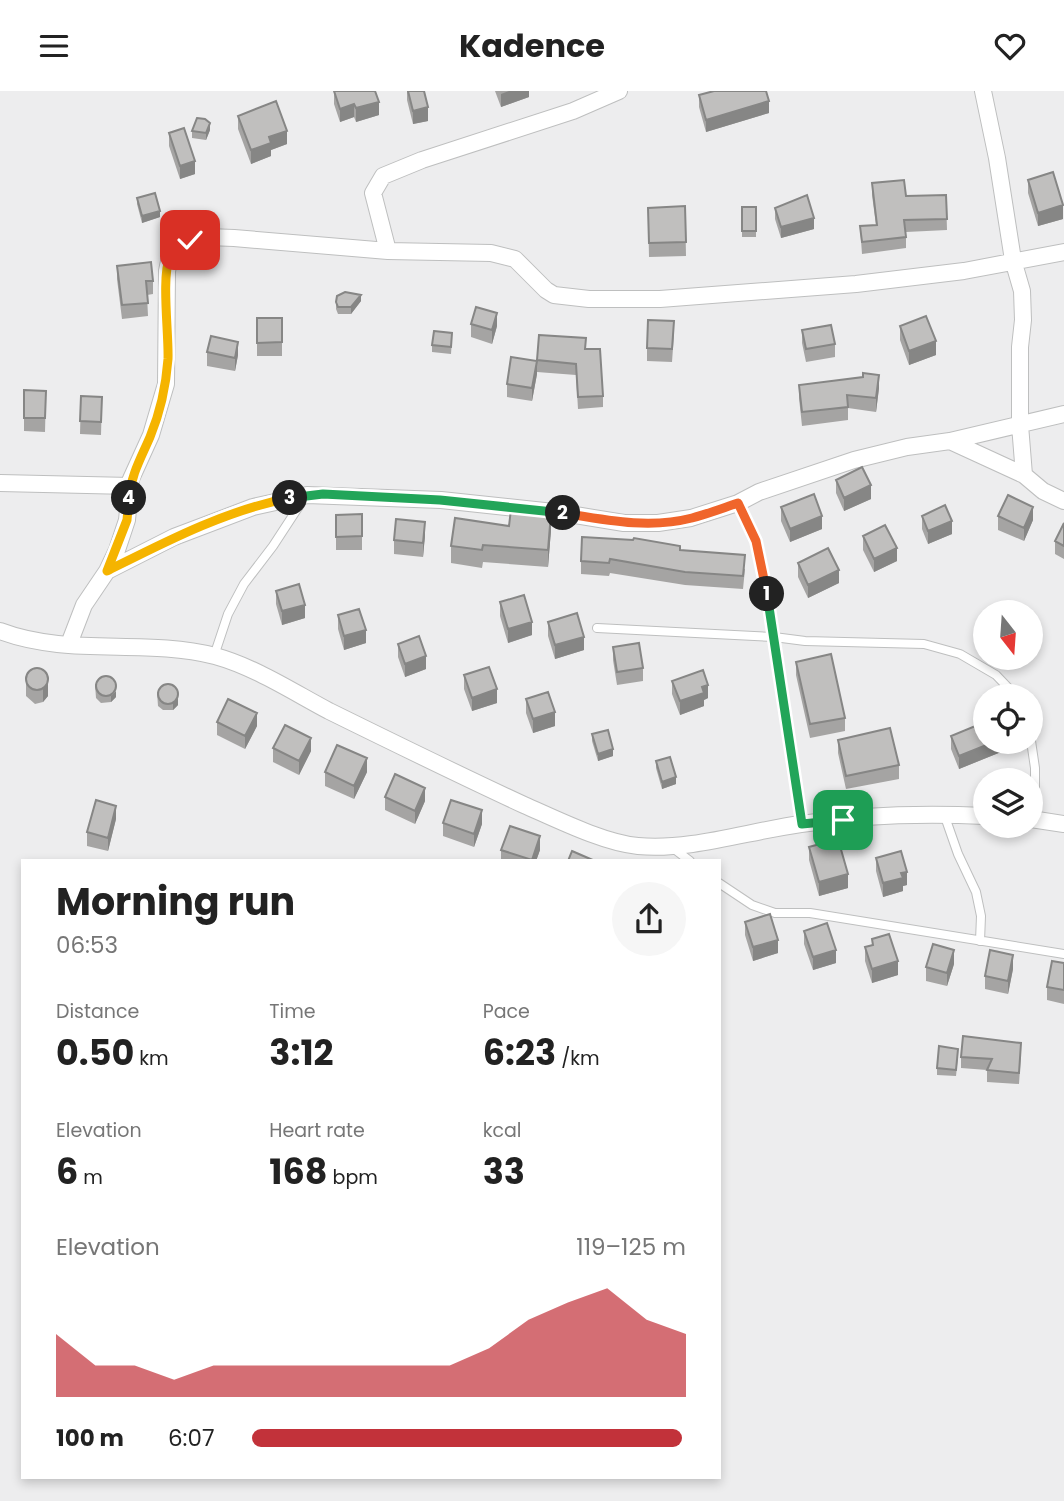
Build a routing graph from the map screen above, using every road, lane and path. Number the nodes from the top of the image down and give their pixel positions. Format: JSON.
{"nodes":[{"id":1,"x":619,"y":91,"type":"edge"},
{"id":2,"x":983,"y":91,"type":"edge"},
{"id":3,"x":388,"y":251,"type":"junction"},
{"id":4,"x":1064,"y":252,"type":"edge"},
{"id":5,"x":1013,"y":260,"type":"junction"},
{"id":6,"x":1064,"y":414,"type":"edge"},
{"id":7,"x":1020,"y":425,"type":"junction"},
{"id":8,"x":950,"y":441,"type":"junction"},
{"id":9,"x":1024,"y":475,"type":"junction"},
{"id":10,"x":0,"y":482,"type":"edge"},
{"id":11,"x":130,"y":486,"type":"junction"},
{"id":12,"x":307,"y":495,"type":"junction"},
{"id":13,"x":1064,"y":501,"type":"edge"},
{"id":14,"x":738,"y":503,"type":"junction"},
{"id":15,"x":107,"y":571,"type":"junction"},
{"id":16,"x":597,"y":628,"type":"dead end"},
{"id":17,"x":0,"y":631,"type":"edge"},
{"id":18,"x":774,"y":637,"type":"junction"},
{"id":19,"x":69,"y":644,"type":"junction"},
{"id":20,"x":214,"y":656,"type":"junction"},
{"id":21,"x":1005,"y":684,"type":"edge"},
{"id":22,"x":944,"y":814,"type":"junction"},
{"id":23,"x":973,"y":815,"type":"edge"},
{"id":24,"x":1043,"y":821,"type":"edge"},
{"id":25,"x":802,"y":824,"type":"junction"},
{"id":26,"x":1064,"y":824,"type":"edge"},
{"id":27,"x":670,"y":846,"type":"junction"},
{"id":28,"x":687,"y":859,"type":"edge"},
{"id":29,"x":721,"y":884,"type":"edge"},
{"id":30,"x":981,"y":940,"type":"junction"},
{"id":31,"x":1064,"y":954,"type":"edge"}],
"edges":[{"from":1,"to":3,"type":"street"},
{"from":2,"to":5,"type":"street"},
{"from":3,"to":5,"type":"street"},
{"from":3,"to":11,"type":"street"},
{"from":4,"to":5,"type":"street"},
{"from":5,"to":7,"type":"street"},
{"from":6,"to":7,"type":"street"},
{"from":7,"to":8,"type":"street"},
{"from":7,"to":9,"type":"street"},
{"from":8,"to":9,"type":"street"},
{"from":8,"to":14,"type":"street"},
{"from":9,"to":13,"type":"street"},
{"from":10,"to":11,"type":"street"},
{"from":11,"to":15,"type":"street"},
{"from":12,"to":14,"type":"street"},
{"from":12,"to":15,"type":"street"},
{"from":12,"to":20,"type":"lane"},
{"from":14,"to":18,"type":"lane"},
{"from":15,"to":19,"type":"street"},
{"from":16,"to":18,"type":"lane"},
{"from":17,"to":19,"type":"street"},
{"from":18,"to":21,"type":"lane"},
{"from":18,"to":25,"type":"lane"},
{"from":19,"to":20,"type":"street"},
{"from":20,"to":27,"type":"street"},
{"from":22,"to":23,"type":"street"},
{"from":22,"to":25,"type":"street"},
{"from":22,"to":30,"type":"lane"},
{"from":24,"to":26,"type":"street"},
{"from":25,"to":27,"type":"street"},
{"from":27,"to":28,"type":"lane"},
{"from":29,"to":30,"type":"lane"},
{"from":30,"to":31,"type":"lane"}]}
